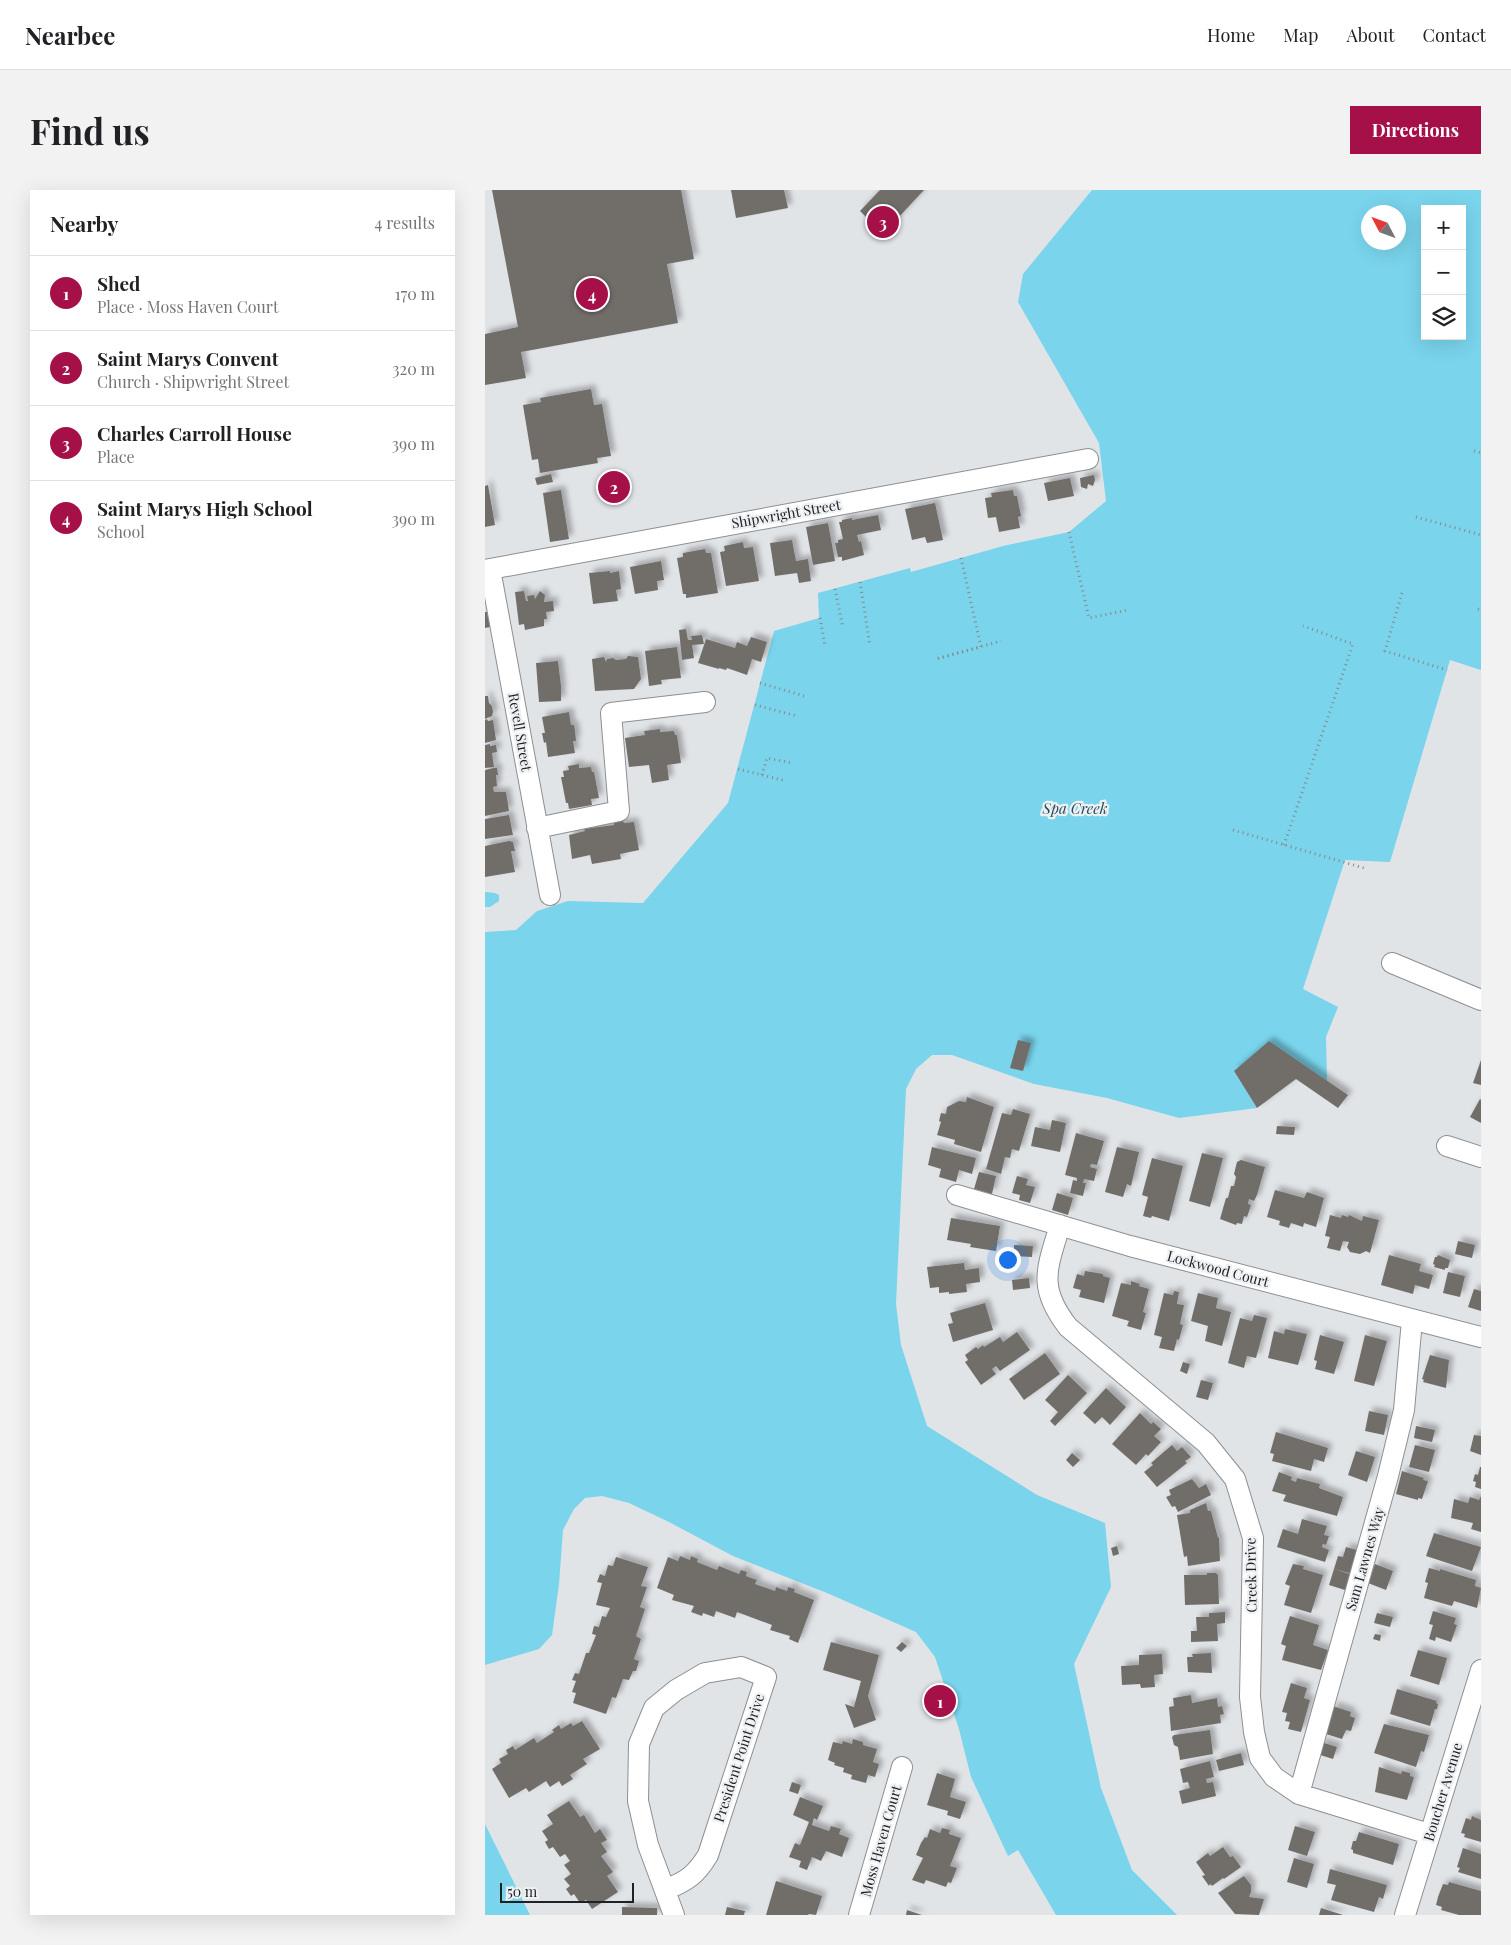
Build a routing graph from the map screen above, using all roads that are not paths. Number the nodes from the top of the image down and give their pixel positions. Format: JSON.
{"nodes":[{"id":1,"x":1088,"y":459,"type":"dead end"},
{"id":2,"x":487,"y":569,"type":"edge"},
{"id":3,"x":705,"y":702,"type":"dead end"},
{"id":4,"x":537,"y":828,"type":"junction"},
{"id":5,"x":550,"y":895,"type":"dead end"},
{"id":6,"x":1392,"y":963,"type":"dead end"},
{"id":7,"x":1481,"y":1000,"type":"edge"},
{"id":8,"x":1447,"y":1146,"type":"dead end"},
{"id":9,"x":1481,"y":1157,"type":"edge"},
{"id":10,"x":957,"y":1195,"type":"dead end"},
{"id":11,"x":1060,"y":1225,"type":"junction"},
{"id":12,"x":1412,"y":1320,"type":"junction"},
{"id":13,"x":1481,"y":1337,"type":"edge"},
{"id":14,"x":1481,"y":1670,"type":"edge"},
{"id":15,"x":902,"y":1767,"type":"dead end"},
{"id":16,"x":1299,"y":1794,"type":"junction"},
{"id":17,"x":1429,"y":1834,"type":"junction"},
{"id":18,"x":665,"y":1890,"type":"junction"},
{"id":19,"x":674,"y":1915,"type":"edge"},
{"id":20,"x":859,"y":1915,"type":"edge"},
{"id":21,"x":1405,"y":1915,"type":"edge"}],
"edges":[{"from":1,"to":2,"type":"street","name":"Shipwright Street"},
{"from":2,"to":4,"type":"street","name":"Revell Street"},
{"from":3,"to":4,"type":"street"},
{"from":4,"to":5,"type":"street","name":"Revell Street"},
{"from":6,"to":7,"type":"street"},
{"from":8,"to":9,"type":"street"},
{"from":10,"to":11,"type":"street","name":"Lockwood Court"},
{"from":11,"to":12,"type":"street","name":"Lockwood Court"},
{"from":11,"to":16,"type":"street","name":"Creek Drive"},
{"from":12,"to":13,"type":"street","name":"Lockwood Court"},
{"from":12,"to":16,"type":"street","name":"Sam Lawnes Way"},
{"from":14,"to":17,"type":"street","name":"Boucher Avenue"},
{"from":15,"to":20,"type":"street","name":"Moss Haven Court"},
{"from":16,"to":17,"type":"street","name":"Creek Drive"},
{"from":17,"to":21,"type":"street","name":"Boucher Avenue"},
{"from":18,"to":18,"type":"street","name":"President Point Drive"},
{"from":18,"to":19,"type":"street","name":"President Point Drive"}]}
